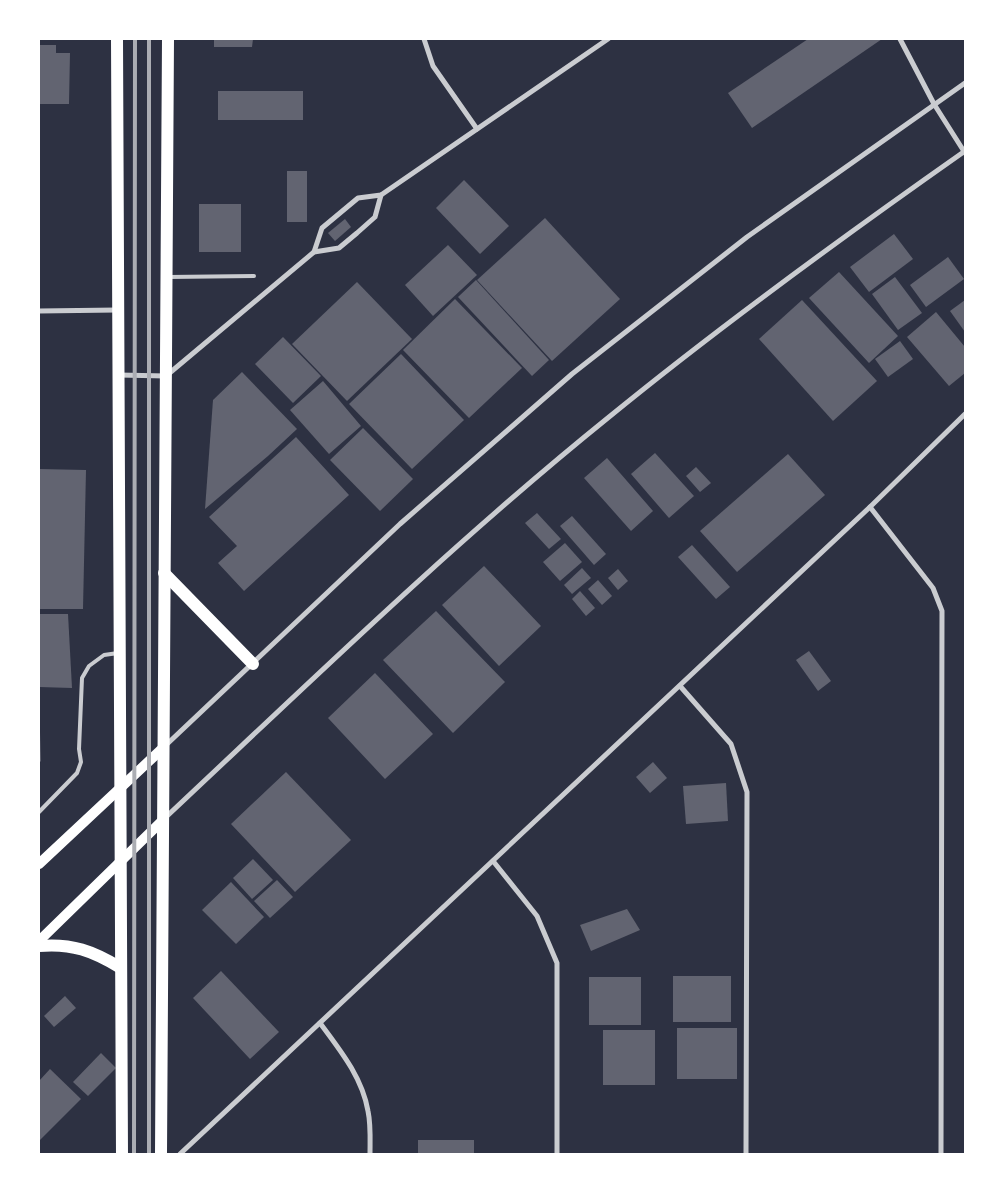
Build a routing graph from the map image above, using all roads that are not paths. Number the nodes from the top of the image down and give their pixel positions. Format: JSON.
{"nodes":[{"id":1,"x":117,"y":39,"type":"edge"},
{"id":2,"x":168,"y":39,"type":"edge"},
{"id":3,"x":424,"y":39,"type":"edge"},
{"id":4,"x":608,"y":39,"type":"edge"},
{"id":5,"x":900,"y":39,"type":"edge"},
{"id":6,"x":965,"y":83,"type":"edge"},
{"id":7,"x":934,"y":104,"type":"junction"},
{"id":8,"x":477,"y":129,"type":"junction"},
{"id":9,"x":965,"y":152,"type":"edge"},
{"id":10,"x":381,"y":195,"type":"junction"},
{"id":11,"x":314,"y":252,"type":"junction"},
{"id":12,"x":254,"y":276,"type":"dead end"},
{"id":13,"x":166,"y":277,"type":"junction"},
{"id":14,"x":118,"y":310,"type":"junction"},
{"id":15,"x":39,"y":311,"type":"edge"},
{"id":16,"x":118,"y":375,"type":"junction"},
{"id":17,"x":166,"y":376,"type":"junction"},
{"id":18,"x":965,"y":414,"type":"edge"},
{"id":19,"x":870,"y":507,"type":"junction"},
{"id":20,"x":164,"y":573,"type":"junction"},
{"id":21,"x":120,"y":653,"type":"junction"},
{"id":22,"x":253,"y":664,"type":"junction"},
{"id":23,"x":680,"y":686,"type":"junction"},
{"id":24,"x":163,"y":748,"type":"junction"},
{"id":25,"x":120,"y":788,"type":"junction"},
{"id":26,"x":39,"y":812,"type":"edge"},
{"id":27,"x":163,"y":820,"type":"junction"},
{"id":28,"x":121,"y":861,"type":"junction"},
{"id":29,"x":493,"y":861,"type":"junction"},
{"id":30,"x":39,"y":862,"type":"edge"},
{"id":31,"x":39,"y":941,"type":"edge"},
{"id":32,"x":39,"y":946,"type":"edge"},
{"id":33,"x":121,"y":968,"type":"junction"},
{"id":34,"x":320,"y":1023,"type":"junction"},
{"id":35,"x":122,"y":1154,"type":"edge"},
{"id":36,"x":161,"y":1154,"type":"edge"},
{"id":37,"x":180,"y":1154,"type":"edge"},
{"id":38,"x":370,"y":1154,"type":"edge"},
{"id":39,"x":557,"y":1154,"type":"edge"},
{"id":40,"x":746,"y":1154,"type":"edge"},
{"id":41,"x":941,"y":1154,"type":"edge"}],
"edges":[{"from":1,"to":14,"type":"main road"},
{"from":2,"to":13,"type":"main road"},
{"from":3,"to":8,"type":"street"},
{"from":4,"to":8,"type":"street"},
{"from":5,"to":7,"type":"street"},
{"from":6,"to":7,"type":"street"},
{"from":7,"to":9,"type":"street"},
{"from":7,"to":22,"type":"street"},
{"from":8,"to":10,"type":"street"},
{"from":9,"to":27,"type":"street"},
{"from":10,"to":11,"type":"street"},
{"from":10,"to":11,"type":"street"},
{"from":11,"to":17,"type":"street"},
{"from":12,"to":13,"type":"lane"},
{"from":13,"to":17,"type":"main road"},
{"from":14,"to":15,"type":"street"},
{"from":14,"to":16,"type":"main road"},
{"from":16,"to":17,"type":"street"},
{"from":16,"to":21,"type":"main road"},
{"from":17,"to":20,"type":"main road"},
{"from":18,"to":19,"type":"street"},
{"from":19,"to":23,"type":"street"},
{"from":19,"to":41,"type":"street"},
{"from":20,"to":22,"type":"main road"},
{"from":20,"to":24,"type":"main road"},
{"from":21,"to":25,"type":"main road"},
{"from":21,"to":26,"type":"lane"},
{"from":22,"to":24,"type":"street"},
{"from":23,"to":29,"type":"street"},
{"from":23,"to":40,"type":"street"},
{"from":24,"to":25,"type":"main road"},
{"from":24,"to":27,"type":"main road"},
{"from":25,"to":28,"type":"main road"},
{"from":25,"to":30,"type":"main road"},
{"from":27,"to":28,"type":"main road"},
{"from":27,"to":36,"type":"main road"},
{"from":28,"to":31,"type":"main road"},
{"from":28,"to":33,"type":"main road"},
{"from":29,"to":34,"type":"street"},
{"from":29,"to":39,"type":"street"},
{"from":32,"to":33,"type":"main road"},
{"from":33,"to":35,"type":"main road"},
{"from":34,"to":37,"type":"street"},
{"from":34,"to":38,"type":"street"}]}
